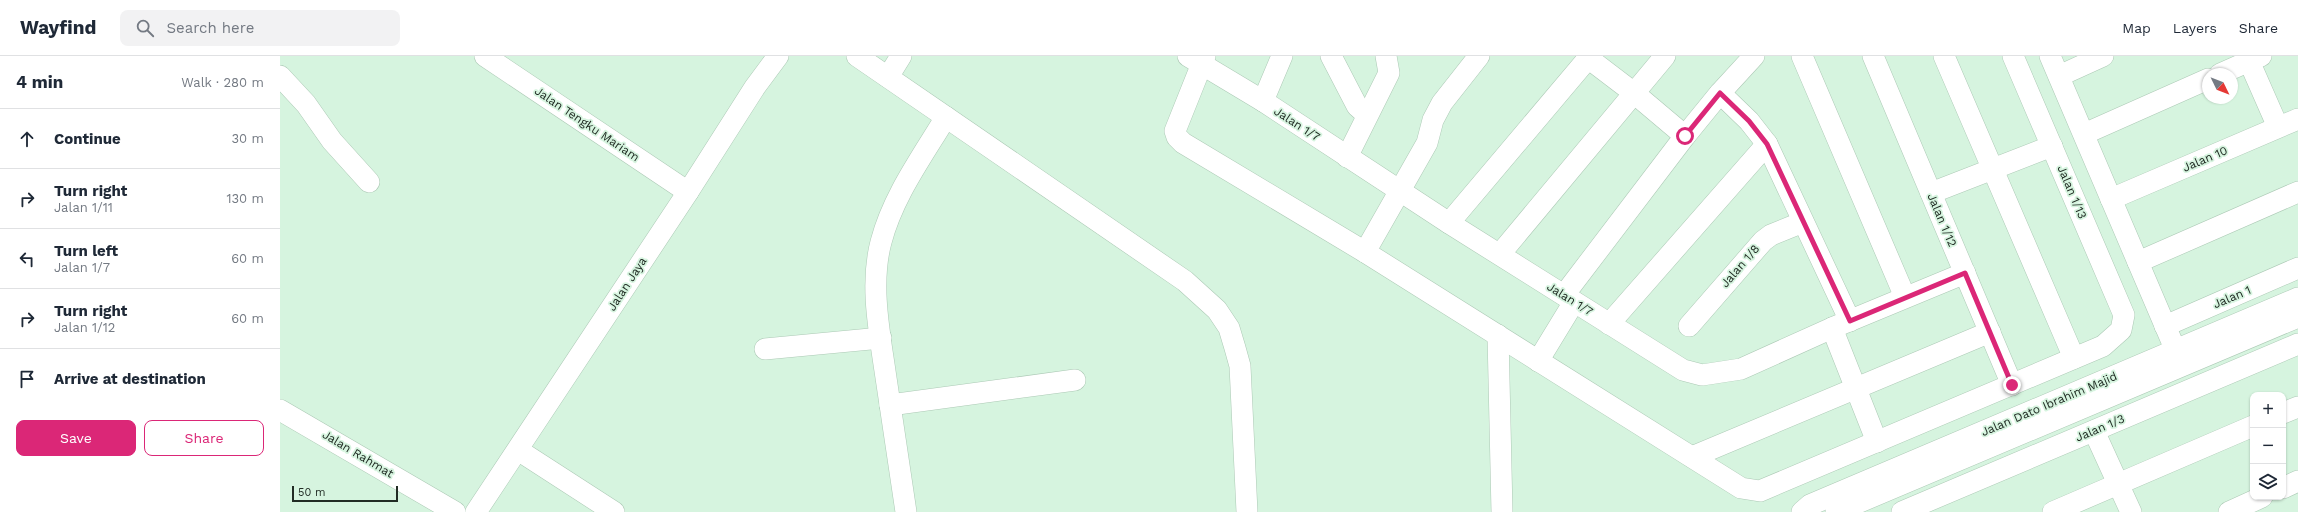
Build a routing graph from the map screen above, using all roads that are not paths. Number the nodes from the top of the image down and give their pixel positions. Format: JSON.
{"nodes":[{"id":1,"x":778,"y":56,"type":"edge"},
{"id":2,"x":857,"y":56,"type":"edge"},
{"id":3,"x":901,"y":56,"type":"edge"},
{"id":4,"x":1282,"y":56,"type":"edge"},
{"id":5,"x":1331,"y":56,"type":"edge"},
{"id":6,"x":1386,"y":56,"type":"edge"},
{"id":7,"x":1479,"y":56,"type":"edge"},
{"id":8,"x":1665,"y":56,"type":"edge"},
{"id":9,"x":1754,"y":56,"type":"edge"},
{"id":10,"x":1802,"y":56,"type":"edge"},
{"id":11,"x":1873,"y":56,"type":"edge"},
{"id":12,"x":1944,"y":56,"type":"edge"},
{"id":13,"x":2013,"y":56,"type":"edge"},
{"id":14,"x":2050,"y":56,"type":"edge"},
{"id":15,"x":2104,"y":56,"type":"edge"},
{"id":16,"x":488,"y":57,"type":"edge"},
{"id":17,"x":1589,"y":57,"type":"edge"},
{"id":18,"x":1198,"y":59,"type":"edge"},
{"id":19,"x":2255,"y":59,"type":"edge"},
{"id":20,"x":2234,"y":68,"type":"edge"},
{"id":21,"x":280,"y":76,"type":"edge"},
{"id":22,"x":2059,"y":76,"type":"junction"},
{"id":23,"x":888,"y":77,"type":"junction"},
{"id":24,"x":2202,"y":82,"type":"edge"},
{"id":25,"x":1634,"y":93,"type":"junction"},
{"id":26,"x":1720,"y":93,"type":"junction"},
{"id":27,"x":1263,"y":101,"type":"junction"},
{"id":28,"x":1367,"y":115,"type":"junction"},
{"id":29,"x":946,"y":117,"type":"junction"},
{"id":30,"x":2298,"y":119,"type":"edge"},
{"id":31,"x":2278,"y":128,"type":"junction"},
{"id":32,"x":2084,"y":134,"type":"junction"},
{"id":33,"x":1685,"y":136,"type":"junction"},
{"id":34,"x":1767,"y":144,"type":"junction"},
{"id":35,"x":2052,"y":146,"type":"junction"},
{"id":36,"x":1347,"y":157,"type":"junction"},
{"id":37,"x":1992,"y":169,"type":"junction"},
{"id":38,"x":369,"y":182,"type":"dead end"},
{"id":39,"x":1399,"y":191,"type":"junction"},
{"id":40,"x":688,"y":192,"type":"junction"},
{"id":41,"x":2298,"y":192,"type":"edge"},
{"id":42,"x":1931,"y":193,"type":"junction"},
{"id":43,"x":2111,"y":199,"type":"junction"},
{"id":44,"x":1803,"y":222,"type":"junction"},
{"id":45,"x":1449,"y":223,"type":"junction"},
{"id":46,"x":1365,"y":252,"type":"junction"},
{"id":47,"x":1500,"y":254,"type":"junction"},
{"id":48,"x":2138,"y":262,"type":"junction"},
{"id":49,"x":2298,"y":268,"type":"edge"},
{"id":50,"x":1965,"y":273,"type":"junction"},
{"id":51,"x":1905,"y":297,"type":"junction"},
{"id":52,"x":1569,"y":298,"type":"junction"},
{"id":53,"x":2298,"y":304,"type":"edge"},
{"id":54,"x":1609,"y":324,"type":"junction"},
{"id":55,"x":1841,"y":324,"type":"junction"},
{"id":56,"x":1689,"y":326,"type":"dead end"},
{"id":57,"x":2165,"y":326,"type":"junction"},
{"id":58,"x":1990,"y":332,"type":"junction"},
{"id":59,"x":1498,"y":335,"type":"junction"},
{"id":60,"x":880,"y":338,"type":"junction"},
{"id":61,"x":2298,"y":344,"type":"edge"},
{"id":62,"x":765,"y":349,"type":"dead end"},
{"id":63,"x":2074,"y":358,"type":"junction"},
{"id":64,"x":2179,"y":358,"type":"junction"},
{"id":65,"x":1538,"y":361,"type":"junction"},
{"id":66,"x":1075,"y":380,"type":"dead end"},
{"id":67,"x":2012,"y":385,"type":"junction"},
{"id":68,"x":1856,"y":388,"type":"junction"},
{"id":69,"x":890,"y":405,"type":"junction"},
{"id":70,"x":2298,"y":407,"type":"edge"},
{"id":71,"x":280,"y":411,"type":"edge"},
{"id":72,"x":2286,"y":412,"type":"edge"},
{"id":73,"x":2250,"y":427,"type":"edge"},
{"id":74,"x":2094,"y":431,"type":"junction"},
{"id":75,"x":1877,"y":442,"type":"junction"},
{"id":76,"x":518,"y":450,"type":"junction"},
{"id":77,"x":1692,"y":457,"type":"junction"},
{"id":78,"x":2298,"y":481,"type":"edge"},
{"id":79,"x":2118,"y":484,"type":"junction"},
{"id":80,"x":2286,"y":487,"type":"edge"},
{"id":81,"x":2255,"y":500,"type":"edge"},
{"id":82,"x":1878,"y":505,"type":"edge"},
{"id":83,"x":456,"y":512,"type":"edge"},
{"id":84,"x":476,"y":512,"type":"edge"},
{"id":85,"x":614,"y":512,"type":"edge"},
{"id":86,"x":906,"y":512,"type":"edge"},
{"id":87,"x":1247,"y":512,"type":"edge"},
{"id":88,"x":1502,"y":512,"type":"edge"},
{"id":89,"x":1802,"y":512,"type":"edge"},
{"id":90,"x":1836,"y":512,"type":"edge"},
{"id":91,"x":1902,"y":512,"type":"edge"},
{"id":92,"x":2053,"y":512,"type":"edge"},
{"id":93,"x":2130,"y":512,"type":"edge"},
{"id":94,"x":2229,"y":512,"type":"edge"}],
"edges":[{"from":1,"to":40,"type":"street","name":"Jalan Jaya"},
{"from":2,"to":23,"type":"street"},
{"from":3,"to":23,"type":"street"},
{"from":4,"to":27,"type":"street"},
{"from":5,"to":28,"type":"street"},
{"from":6,"to":28,"type":"street"},
{"from":7,"to":39,"type":"street"},
{"from":8,"to":25,"type":"street"},
{"from":9,"to":26,"type":"street"},
{"from":10,"to":51,"type":"street"},
{"from":11,"to":42,"type":"street","name":"Jalan 1/12"},
{"from":12,"to":37,"type":"street"},
{"from":13,"to":35,"type":"street","name":"Jalan 1/13"},
{"from":14,"to":22,"type":"street"},
{"from":15,"to":22,"type":"street"},
{"from":16,"to":40,"type":"street","name":"Jalan Tengku Mariam"},
{"from":17,"to":25,"type":"street"},
{"from":17,"to":45,"type":"street"},
{"from":18,"to":27,"type":"street","name":"Jalan 1/7"},
{"from":18,"to":46,"type":"street"},
{"from":19,"to":20,"type":"street"},
{"from":19,"to":31,"type":"street"},
{"from":21,"to":38,"type":"street"},
{"from":22,"to":32,"type":"street"},
{"from":23,"to":29,"type":"street"},
{"from":24,"to":32,"type":"street"},
{"from":25,"to":33,"type":"street"},
{"from":25,"to":47,"type":"street"},
{"from":26,"to":33,"type":"street"},
{"from":26,"to":34,"type":"street"},
{"from":27,"to":36,"type":"street","name":"Jalan 1/7"},
{"from":28,"to":36,"type":"street"},
{"from":29,"to":60,"type":"street"},
{"from":29,"to":87,"type":"street"},
{"from":30,"to":31,"type":"street","name":"Jalan 10"},
{"from":31,"to":43,"type":"street","name":"Jalan 10"},
{"from":32,"to":43,"type":"street"},
{"from":33,"to":52,"type":"street"},
{"from":34,"to":44,"type":"street"},
{"from":34,"to":54,"type":"street"},
{"from":35,"to":37,"type":"street"},
{"from":35,"to":63,"type":"street","name":"Jalan 1/13"},
{"from":36,"to":39,"type":"street","name":"Jalan 1/7"},
{"from":37,"to":42,"type":"street"},
{"from":37,"to":63,"type":"street"},
{"from":39,"to":45,"type":"street","name":"Jalan 1/7"},
{"from":39,"to":46,"type":"street"},
{"from":40,"to":76,"type":"street","name":"Jalan Jaya"},
{"from":41,"to":48,"type":"street"},
{"from":42,"to":50,"type":"street","name":"Jalan 1/12"},
{"from":43,"to":48,"type":"street"},
{"from":44,"to":55,"type":"street"},
{"from":44,"to":56,"type":"street","name":"Jalan 1/8"},
{"from":45,"to":47,"type":"street","name":"Jalan 1/7"},
{"from":46,"to":59,"type":"street"},
{"from":47,"to":52,"type":"street","name":"Jalan 1/7"},
{"from":48,"to":57,"type":"street"},
{"from":49,"to":57,"type":"street","name":"Jalan 1"},
{"from":50,"to":51,"type":"street","name":"Jalan 1/7"},
{"from":50,"to":58,"type":"street","name":"Jalan 1/12"},
{"from":51,"to":55,"type":"street","name":"Jalan 1/7"},
{"from":52,"to":54,"type":"street","name":"Jalan 1/7"},
{"from":52,"to":65,"type":"street"},
{"from":53,"to":64,"type":"street","name":"Jalan Dato Ibrahim Majid"},
{"from":54,"to":55,"type":"street","name":"Jalan 1/7"},
{"from":55,"to":68,"type":"street"},
{"from":57,"to":64,"type":"street"},
{"from":58,"to":67,"type":"street","name":"Jalan 1/12"},
{"from":58,"to":68,"type":"street"},
{"from":59,"to":65,"type":"street"},
{"from":59,"to":88,"type":"street"},
{"from":60,"to":62,"type":"street"},
{"from":60,"to":69,"type":"street"},
{"from":61,"to":74,"type":"street","name":"Jalan 1/3"},
{"from":63,"to":67,"type":"street"},
{"from":64,"to":82,"type":"street","name":"Jalan Dato Ibrahim Majid"},
{"from":64,"to":89,"type":"street","name":"Jalan Dato Ibrahim Majid"},
{"from":65,"to":77,"type":"street"},
{"from":66,"to":69,"type":"street"},
{"from":67,"to":75,"type":"street"},
{"from":68,"to":75,"type":"street"},
{"from":68,"to":77,"type":"street"},
{"from":69,"to":86,"type":"street"},
{"from":70,"to":72,"type":"street"},
{"from":71,"to":83,"type":"street","name":"Jalan Rahmat"},
{"from":73,"to":79,"type":"street"},
{"from":74,"to":79,"type":"street"},
{"from":74,"to":91,"type":"street","name":"Jalan 1/3"},
{"from":75,"to":77,"type":"street"},
{"from":76,"to":84,"type":"street","name":"Jalan Jaya"},
{"from":76,"to":85,"type":"street"},
{"from":78,"to":80,"type":"street"},
{"from":79,"to":92,"type":"street"},
{"from":79,"to":93,"type":"street"},
{"from":81,"to":94,"type":"street"},
{"from":82,"to":90,"type":"street","name":"Jalan Dato Ibrahim Majid"}]}
